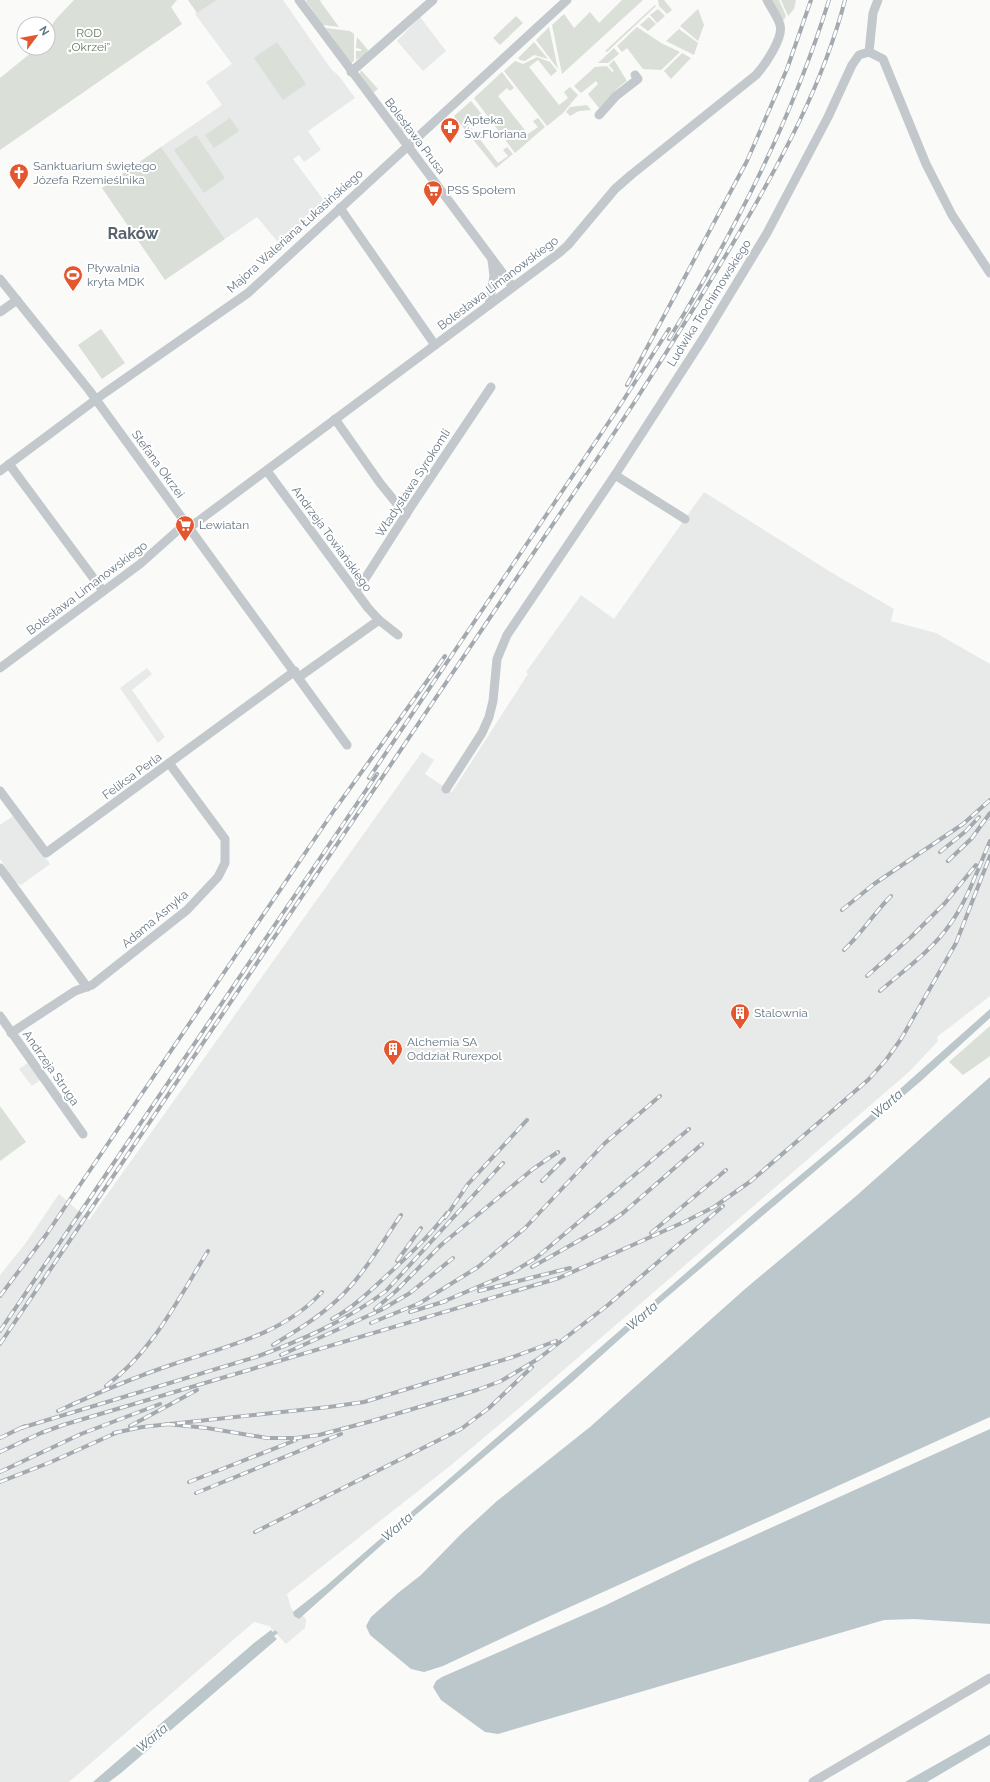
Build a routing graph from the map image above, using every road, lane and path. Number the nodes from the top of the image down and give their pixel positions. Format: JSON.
{"nodes":[{"id":1,"x":299,"y":0,"type":"edge"},
{"id":2,"x":433,"y":0,"type":"edge"},
{"id":3,"x":567,"y":0,"type":"edge"},
{"id":4,"x":767,"y":0,"type":"edge"},
{"id":5,"x":878,"y":0,"type":"edge"},
{"id":6,"x":869,"y":52,"type":"junction"},
{"id":7,"x":351,"y":72,"type":"junction"},
{"id":8,"x":636,"y":75,"type":"dead end"},
{"id":9,"x":599,"y":116,"type":"dead end"},
{"id":10,"x":408,"y":145,"type":"junction"},
{"id":11,"x":340,"y":208,"type":"junction"},
{"id":12,"x":492,"y":260,"type":"junction"},
{"id":13,"x":990,"y":273,"type":"edge"},
{"id":14,"x":0,"y":279,"type":"edge"},
{"id":15,"x":513,"y":287,"type":"junction"},
{"id":16,"x":16,"y":300,"type":"junction"},
{"id":17,"x":489,"y":305,"type":"junction"},
{"id":18,"x":0,"y":312,"type":"edge"},
{"id":19,"x":435,"y":345,"type":"junction"},
{"id":20,"x":491,"y":388,"type":"dead end"},
{"id":21,"x":96,"y":400,"type":"junction"},
{"id":22,"x":336,"y":419,"type":"junction"},
{"id":23,"x":10,"y":464,"type":"junction"},
{"id":24,"x":0,"y":471,"type":"edge"},
{"id":25,"x":266,"y":471,"type":"junction"},
{"id":26,"x":616,"y":474,"type":"junction"},
{"id":27,"x":406,"y":514,"type":"junction"},
{"id":28,"x":685,"y":519,"type":"dead end"},
{"id":29,"x":187,"y":526,"type":"junction"},
{"id":30,"x":355,"y":590,"type":"junction"},
{"id":31,"x":103,"y":592,"type":"junction"},
{"id":32,"x":379,"y":620,"type":"junction"},
{"id":33,"x":398,"y":635,"type":"dead end"},
{"id":34,"x":0,"y":668,"type":"edge"},
{"id":35,"x":297,"y":674,"type":"junction"},
{"id":36,"x":347,"y":745,"type":"dead end"},
{"id":37,"x":169,"y":763,"type":"junction"},
{"id":38,"x":446,"y":789,"type":"dead end"},
{"id":39,"x":0,"y":791,"type":"edge"},
{"id":40,"x":0,"y":868,"type":"edge"},
{"id":41,"x":87,"y":987,"type":"junction"},
{"id":42,"x":0,"y":1016,"type":"edge"},
{"id":43,"x":11,"y":1032,"type":"junction"},
{"id":44,"x":83,"y":1134,"type":"dead end"},
{"id":45,"x":990,"y":1678,"type":"edge"},
{"id":46,"x":812,"y":1782,"type":"edge"}],
"edges":[{"from":1,"to":7,"type":"street","name":"Bolesława Prusa"},
{"from":2,"to":7,"type":"street"},
{"from":3,"to":10,"type":"street","name":"Majora Waleriana Łukasińskiego"},
{"from":4,"to":15,"type":"street","name":"Bolesława Limanowskiego"},
{"from":5,"to":6,"type":"street"},
{"from":6,"to":13,"type":"street"},
{"from":6,"to":26,"type":"street","name":"Ludwika Trochimowskiego"},
{"from":7,"to":10,"type":"street","name":"Bolesława Prusa"},
{"from":8,"to":9,"type":"street"},
{"from":10,"to":11,"type":"street","name":"Majora Waleriana Łukasińskiego"},
{"from":10,"to":12,"type":"street","name":"Bolesława Prusa"},
{"from":11,"to":19,"type":"street"},
{"from":11,"to":21,"type":"street","name":"Majora Waleriana Łukasińskiego"},
{"from":12,"to":15,"type":"street","name":"Bolesława Prusa"},
{"from":12,"to":17,"type":"street"},
{"from":14,"to":16,"type":"street","name":"Stefana Okrzei"},
{"from":15,"to":17,"type":"street","name":"Bolesława Limanowskiego"},
{"from":16,"to":18,"type":"street"},
{"from":16,"to":21,"type":"street","name":"Stefana Okrzei"},
{"from":17,"to":19,"type":"street","name":"Bolesława Limanowskiego"},
{"from":19,"to":22,"type":"street","name":"Bolesława Limanowskiego"},
{"from":20,"to":27,"type":"street","name":"Władysława Syrokomli"},
{"from":21,"to":23,"type":"street","name":"Majora Waleriana Łukasińskiego"},
{"from":21,"to":29,"type":"street","name":"Stefana Okrzei"},
{"from":22,"to":25,"type":"street","name":"Bolesława Limanowskiego"},
{"from":22,"to":27,"type":"street"},
{"from":23,"to":24,"type":"street","name":"Majora Waleriana Łukasińskiego"},
{"from":23,"to":31,"type":"street"},
{"from":25,"to":29,"type":"street","name":"Bolesława Limanowskiego"},
{"from":25,"to":30,"type":"street","name":"Andrzeja Towiańskiego"},
{"from":26,"to":28,"type":"street"},
{"from":26,"to":38,"type":"street","name":"Ludwika Trochimowskiego"},
{"from":27,"to":30,"type":"street","name":"Władysława Syrokomli"},
{"from":29,"to":31,"type":"street","name":"Bolesława Limanowskiego"},
{"from":29,"to":35,"type":"street","name":"Stefana Okrzei"},
{"from":30,"to":32,"type":"street","name":"Andrzeja Towiańskiego"},
{"from":31,"to":34,"type":"street","name":"Bolesława Limanowskiego"},
{"from":32,"to":33,"type":"street","name":"Andrzeja Towiańskiego"},
{"from":32,"to":35,"type":"street"},
{"from":35,"to":36,"type":"street","name":"Stefana Okrzei"},
{"from":35,"to":37,"type":"street","name":"Feliksa Perla"},
{"from":37,"to":39,"type":"street","name":"Feliksa Perla"},
{"from":37,"to":41,"type":"street","name":"Adama Asnyka"},
{"from":40,"to":41,"type":"street"},
{"from":41,"to":43,"type":"street","name":"Adama Asnyka"},
{"from":42,"to":43,"type":"street","name":"Andrzeja Struga"},
{"from":43,"to":44,"type":"street","name":"Andrzeja Struga"},
{"from":45,"to":46,"type":"street"}]}
